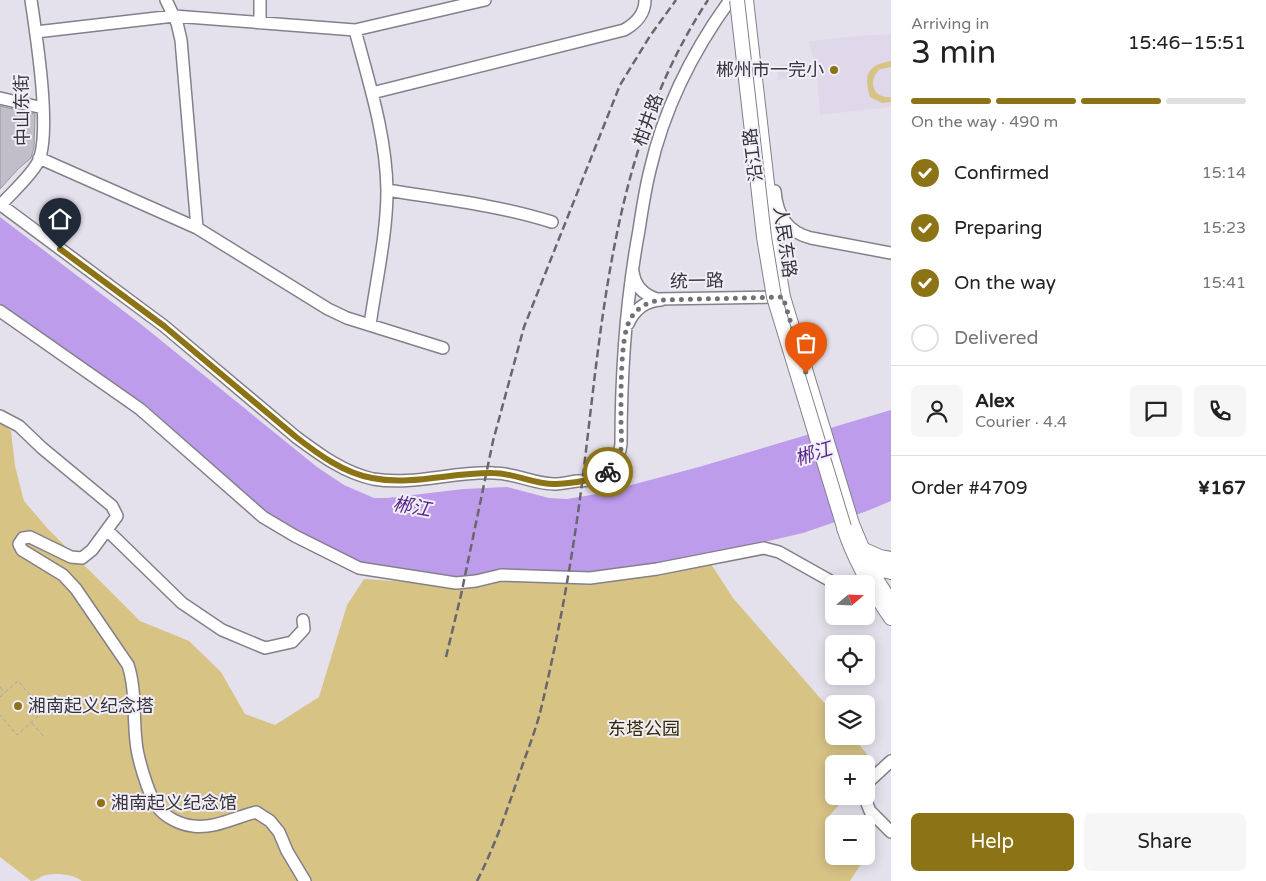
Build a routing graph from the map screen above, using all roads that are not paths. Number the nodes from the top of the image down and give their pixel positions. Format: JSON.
{"nodes":[{"id":1,"x":31,"y":0,"type":"edge"},
{"id":2,"x":166,"y":0,"type":"edge"},
{"id":3,"x":260,"y":0,"type":"edge"},
{"id":4,"x":485,"y":0,"type":"edge"},
{"id":5,"x":645,"y":0,"type":"edge"},
{"id":6,"x":730,"y":0,"type":"edge"},
{"id":7,"x":738,"y":0,"type":"edge"},
{"id":8,"x":746,"y":0,"type":"edge"},
{"id":9,"x":753,"y":0,"type":"edge"},
{"id":10,"x":722,"y":10,"type":"junction"},
{"id":11,"x":174,"y":16,"type":"junction"},
{"id":12,"x":260,"y":23,"type":"junction"},
{"id":13,"x":355,"y":30,"type":"junction"},
{"id":14,"x":36,"y":32,"type":"junction"},
{"id":15,"x":372,"y":93,"type":"junction"},
{"id":16,"x":0,"y":98,"type":"edge"},
{"id":17,"x":43,"y":108,"type":"junction"},
{"id":18,"x":39,"y":158,"type":"junction"},
{"id":19,"x":387,"y":190,"type":"junction"},
{"id":20,"x":0,"y":205,"type":"edge"},
{"id":21,"x":552,"y":222,"type":"dead end"},
{"id":22,"x":197,"y":228,"type":"junction"},
{"id":23,"x":891,"y":253,"type":"edge"},
{"id":24,"x":632,"y":265,"type":"junction"},
{"id":25,"x":773,"y":297,"type":"junction"},
{"id":26,"x":663,"y":300,"type":"junction"},
{"id":27,"x":0,"y":311,"type":"edge"},
{"id":28,"x":370,"y":325,"type":"junction"},
{"id":29,"x":625,"y":333,"type":"junction"},
{"id":30,"x":443,"y":348,"type":"dead end"},
{"id":31,"x":0,"y":416,"type":"edge"},
{"id":32,"x":848,"y":526,"type":"junction"},
{"id":33,"x":107,"y":530,"type":"junction"},
{"id":34,"x":862,"y":549,"type":"junction"},
{"id":35,"x":891,"y":559,"type":"edge"},
{"id":36,"x":864,"y":566,"type":"junction"},
{"id":37,"x":891,"y":572,"type":"edge"},
{"id":38,"x":866,"y":575,"type":"edge"},
{"id":39,"x":825,"y":578,"type":"edge"},
{"id":40,"x":875,"y":599,"type":"edge"},
{"id":41,"x":891,"y":602,"type":"edge"},
{"id":42,"x":891,"y":618,"type":"edge"},
{"id":43,"x":303,"y":620,"type":"dead end"},
{"id":44,"x":890,"y":765,"type":"edge"},
{"id":45,"x":875,"y":777,"type":"edge"},
{"id":46,"x":868,"y":805,"type":"edge"},
{"id":47,"x":891,"y":832,"type":"edge"},
{"id":48,"x":305,"y":881,"type":"edge"}],
"edges":[{"from":1,"to":14,"type":"street","name":"中山东街"},
{"from":2,"to":11,"type":"street"},
{"from":3,"to":12,"type":"street"},
{"from":4,"to":13,"type":"street"},
{"from":5,"to":15,"type":"street"},
{"from":6,"to":10,"type":"street","name":"柑井路"},
{"from":7,"to":10,"type":"street"},
{"from":7,"to":25,"type":"main road","name":"人民东路","bridge":true},
{"from":8,"to":25,"type":"main road","name":"人民东路"},
{"from":9,"to":23,"type":"street","name":"沿江路"},
{"from":10,"to":24,"type":"street","name":"柑井路"},
{"from":11,"to":12,"type":"street"},
{"from":11,"to":14,"type":"street"},
{"from":11,"to":22,"type":"street"},
{"from":12,"to":13,"type":"street"},
{"from":13,"to":15,"type":"street"},
{"from":14,"to":17,"type":"street","name":"中山东街"},
{"from":15,"to":19,"type":"street"},
{"from":16,"to":17,"type":"street"},
{"from":17,"to":18,"type":"street","name":"中山东街"},
{"from":18,"to":20,"type":"street","name":"中山东街"},
{"from":18,"to":22,"type":"street"},
{"from":19,"to":21,"type":"street"},
{"from":19,"to":28,"type":"street"},
{"from":20,"to":29,"type":"street","name":"柑井路"},
{"from":22,"to":28,"type":"street"},
{"from":24,"to":26,"type":"street","name":"统一路"},
{"from":24,"to":29,"type":"street","name":"柑井路"},
{"from":25,"to":26,"type":"street","name":"统一路"},
{"from":25,"to":32,"type":"main road","name":"人民东路","bridge":true},
{"from":26,"to":29,"type":"street"},
{"from":27,"to":39,"type":"street"},
{"from":28,"to":30,"type":"street"},
{"from":31,"to":33,"type":"street"},
{"from":32,"to":34,"type":"main road","name":"人民东路"},
{"from":32,"to":36,"type":"main road","name":"人民东路"},
{"from":33,"to":43,"type":"street"},
{"from":33,"to":48,"type":"street"},
{"from":34,"to":35,"type":"main road"},
{"from":34,"to":36,"type":"main road","name":"人民东路"},
{"from":36,"to":37,"type":"main road"},
{"from":36,"to":38,"type":"main road","name":"人民东路"},
{"from":36,"to":41,"type":"main road","name":"人民东路"},
{"from":40,"to":42,"type":"main road","name":"人民东路"},
{"from":44,"to":45,"type":"street"},
{"from":46,"to":47,"type":"street"}]}
